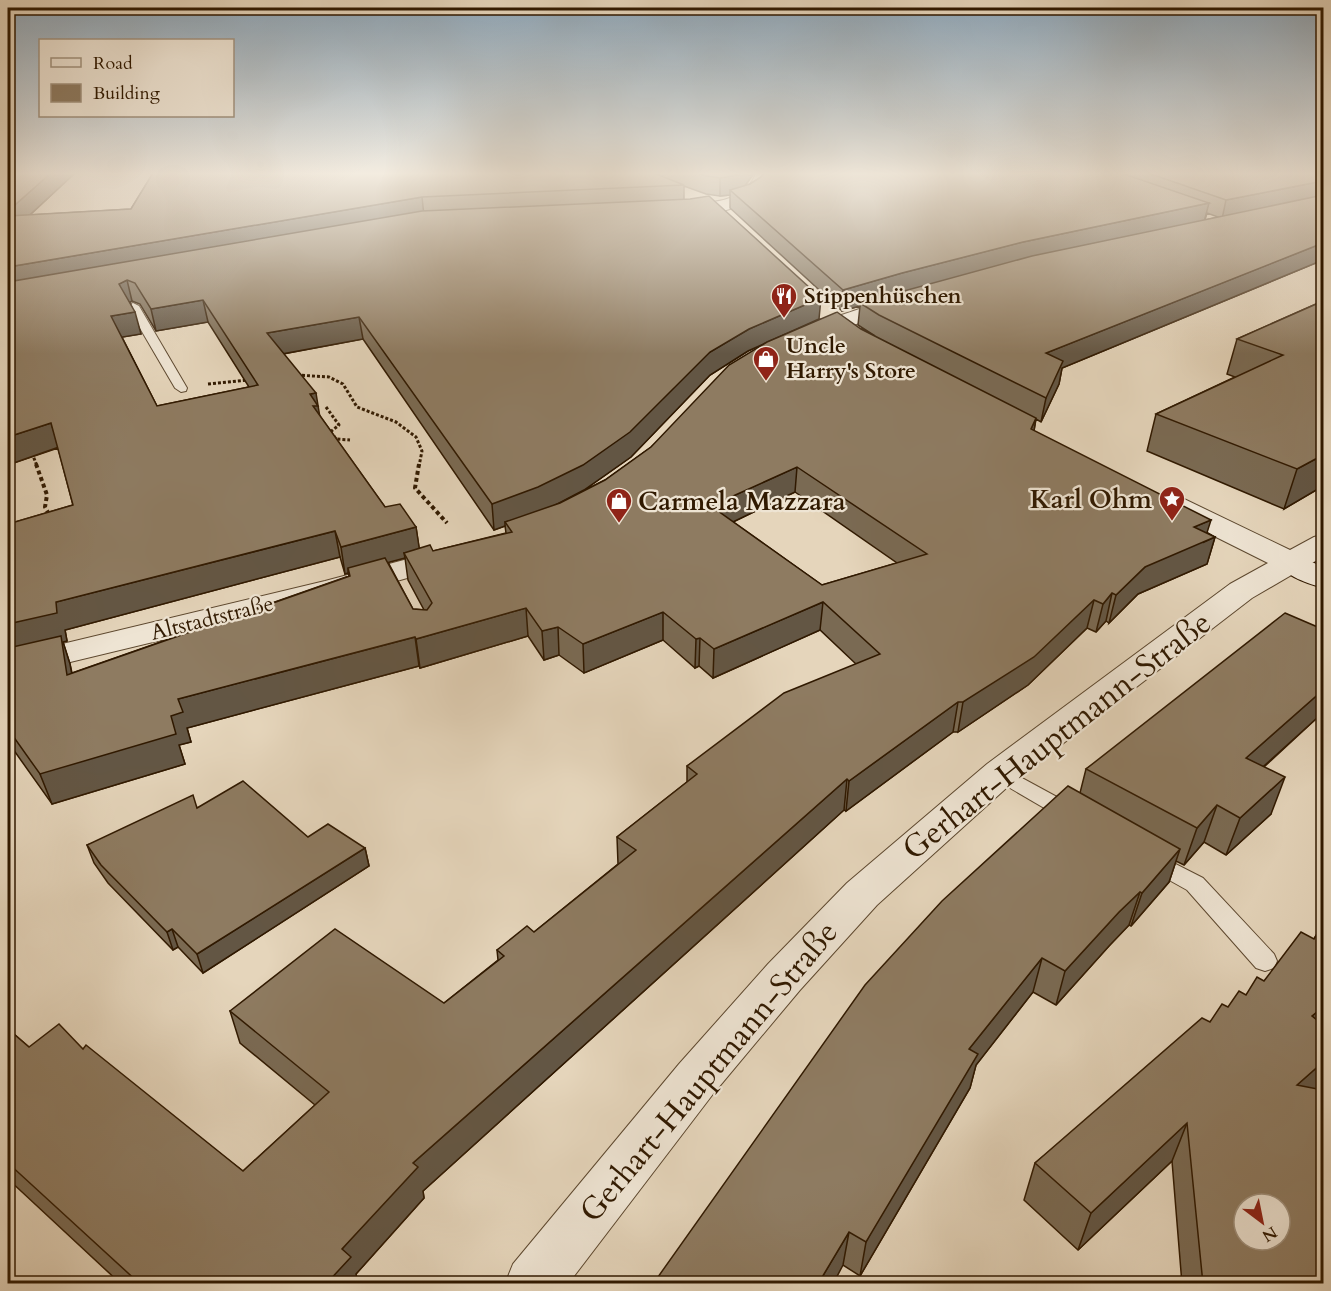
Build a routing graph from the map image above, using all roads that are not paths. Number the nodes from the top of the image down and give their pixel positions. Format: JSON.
{"nodes":[{"id":1,"x":919,"y":295,"type":"edge"},
{"id":2,"x":133,"y":306,"type":"edge"},
{"id":3,"x":828,"y":314,"type":"junction"},
{"id":4,"x":860,"y":338,"type":"edge"},
{"id":5,"x":786,"y":344,"type":"edge"},
{"id":6,"x":181,"y":388,"type":"road end"},
{"id":7,"x":1150,"y":492,"type":"edge"},
{"id":8,"x":472,"y":550,"type":"edge"},
{"id":9,"x":1313,"y":562,"type":"edge"},
{"id":10,"x":8,"y":667,"type":"edge"},
{"id":11,"x":1000,"y":773,"type":"junction"},
{"id":12,"x":1092,"y":826,"type":"edge"},
{"id":13,"x":1133,"y":849,"type":"edge"},
{"id":14,"x":1265,"y":961,"type":"dead end"},
{"id":15,"x":533,"y":1284,"type":"edge"}],
"edges":[{"from":1,"to":3,"type":"street"},
{"from":2,"to":6,"type":"lane"},
{"from":3,"to":4,"type":"street"},
{"from":3,"to":5,"type":"street"},
{"from":7,"to":9,"type":"street"},
{"from":8,"to":10,"type":"street","name":"Altstadtstraße"},
{"from":9,"to":11,"type":"street","name":"Gerhart-Hauptmann-Straße"},
{"from":11,"to":12,"type":"lane"},
{"from":11,"to":15,"type":"street","name":"Gerhart-Hauptmann-Straße"},
{"from":13,"to":14,"type":"lane"}]}
